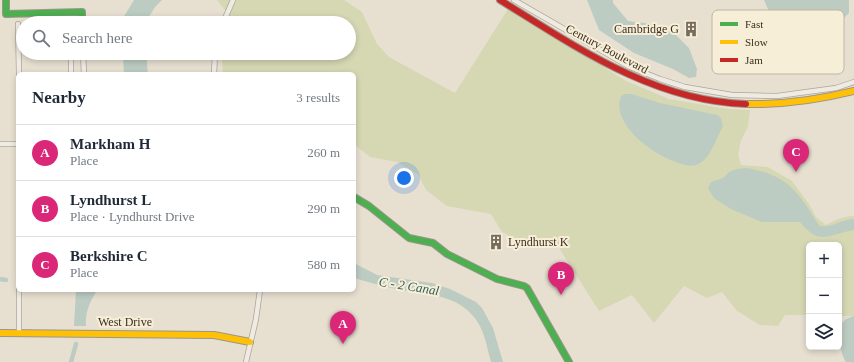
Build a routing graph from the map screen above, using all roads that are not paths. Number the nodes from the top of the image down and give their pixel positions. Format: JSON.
{"nodes":[{"id":1,"x":6,"y":0,"type":"edge"},
{"id":2,"x":233,"y":0,"type":"edge"},
{"id":3,"x":500,"y":0,"type":"edge"},
{"id":4,"x":514,"y":0,"type":"edge"},
{"id":5,"x":82,"y":16,"type":"edge"},
{"id":6,"x":226,"y":16,"type":"edge"},
{"id":7,"x":19,"y":60,"type":"edge"},
{"id":8,"x":70,"y":60,"type":"edge"},
{"id":9,"x":83,"y":60,"type":"edge"},
{"id":10,"x":215,"y":60,"type":"edge"},
{"id":11,"x":19,"y":72,"type":"edge"},
{"id":12,"x":71,"y":72,"type":"edge"},
{"id":13,"x":84,"y":72,"type":"edge"},
{"id":14,"x":214,"y":72,"type":"edge"},
{"id":15,"x":854,"y":82,"type":"edge"},
{"id":16,"x":854,"y":91,"type":"edge"},
{"id":17,"x":0,"y":144,"type":"edge"},
{"id":18,"x":16,"y":144,"type":"edge"},
{"id":19,"x":356,"y":198,"type":"edge"},
{"id":20,"x":19,"y":292,"type":"edge"},
{"id":21,"x":260,"y":292,"type":"edge"},
{"id":22,"x":0,"y":333,"type":"edge"},
{"id":23,"x":19,"y":333,"type":"junction"},
{"id":24,"x":250,"y":342,"type":"junction"},
{"id":25,"x":246,"y":362,"type":"edge"},
{"id":26,"x":569,"y":362,"type":"edge"}],
"edges":[{"from":1,"to":5,"type":"street"},
{"from":2,"to":6,"type":"street"},
{"from":3,"to":16,"type":"street","name":"Century Boulevard"},
{"from":4,"to":15,"type":"street","name":"Century Boulevard"},
{"from":7,"to":11,"type":"street"},
{"from":8,"to":12,"type":"street"},
{"from":9,"to":13,"type":"street"},
{"from":10,"to":14,"type":"street"},
{"from":17,"to":18,"type":"street"},
{"from":19,"to":26,"type":"street"},
{"from":20,"to":23,"type":"street"},
{"from":21,"to":24,"type":"street"},
{"from":22,"to":23,"type":"street","name":"West Drive"},
{"from":23,"to":24,"type":"street","name":"West Drive"},
{"from":24,"to":25,"type":"street"}]}
